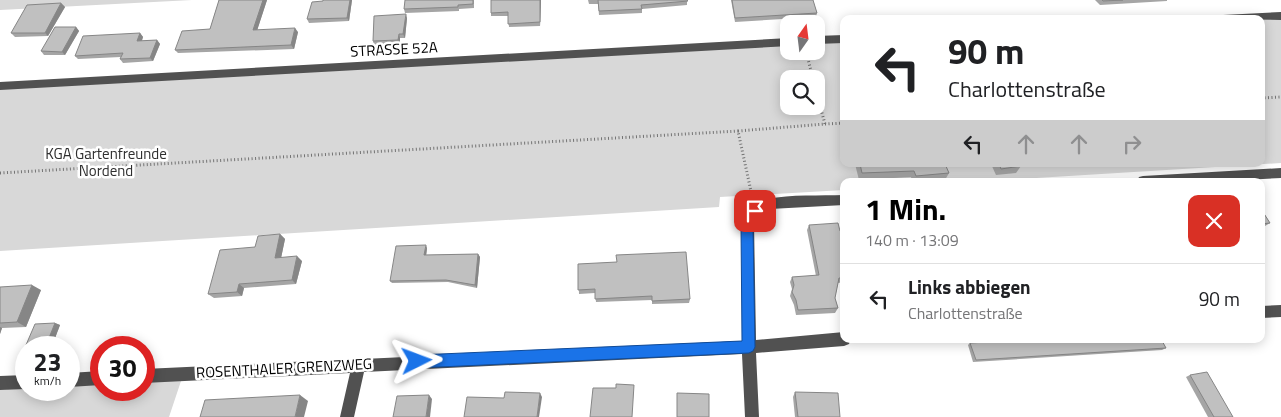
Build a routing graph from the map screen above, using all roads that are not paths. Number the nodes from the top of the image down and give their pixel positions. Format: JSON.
{"nodes":[{"id":1,"x":1281,"y":16,"type":"edge"},
{"id":2,"x":1265,"y":17,"type":"edge"},
{"id":3,"x":840,"y":39,"type":"edge"},
{"id":4,"x":825,"y":40,"type":"edge"},
{"id":5,"x":780,"y":43,"type":"edge"},
{"id":6,"x":0,"y":86,"type":"edge"},
{"id":7,"x":1281,"y":173,"type":"edge"},
{"id":8,"x":1195,"y":178,"type":"edge"},
{"id":9,"x":840,"y":200,"type":"edge"},
{"id":10,"x":1281,"y":311,"type":"edge"},
{"id":11,"x":1265,"y":312,"type":"edge"},
{"id":12,"x":840,"y":339,"type":"edge"},
{"id":13,"x":749,"y":347,"type":"junction"},
{"id":14,"x":359,"y":364,"type":"junction"},
{"id":15,"x":155,"y":375,"type":"edge"},
{"id":16,"x":15,"y":382,"type":"edge"},
{"id":17,"x":0,"y":383,"type":"edge"},
{"id":18,"x":347,"y":417,"type":"edge"},
{"id":19,"x":752,"y":417,"type":"edge"}],
"edges":[{"from":1,"to":2,"type":"street"},
{"from":3,"to":4,"type":"street"},
{"from":5,"to":6,"type":"street","name":"STRASSE 52A"},
{"from":7,"to":8,"type":"street"},
{"from":9,"to":13,"type":"street"},
{"from":10,"to":11,"type":"street"},
{"from":12,"to":13,"type":"street","name":"ROSENTHALER GRENZWEG"},
{"from":13,"to":14,"type":"street","name":"ROSENTHALER GRENZWEG"},
{"from":13,"to":19,"type":"street"},
{"from":14,"to":15,"type":"street","name":"ROSENTHALER GRENZWEG"},
{"from":14,"to":18,"type":"street"},
{"from":16,"to":17,"type":"street"}]}
